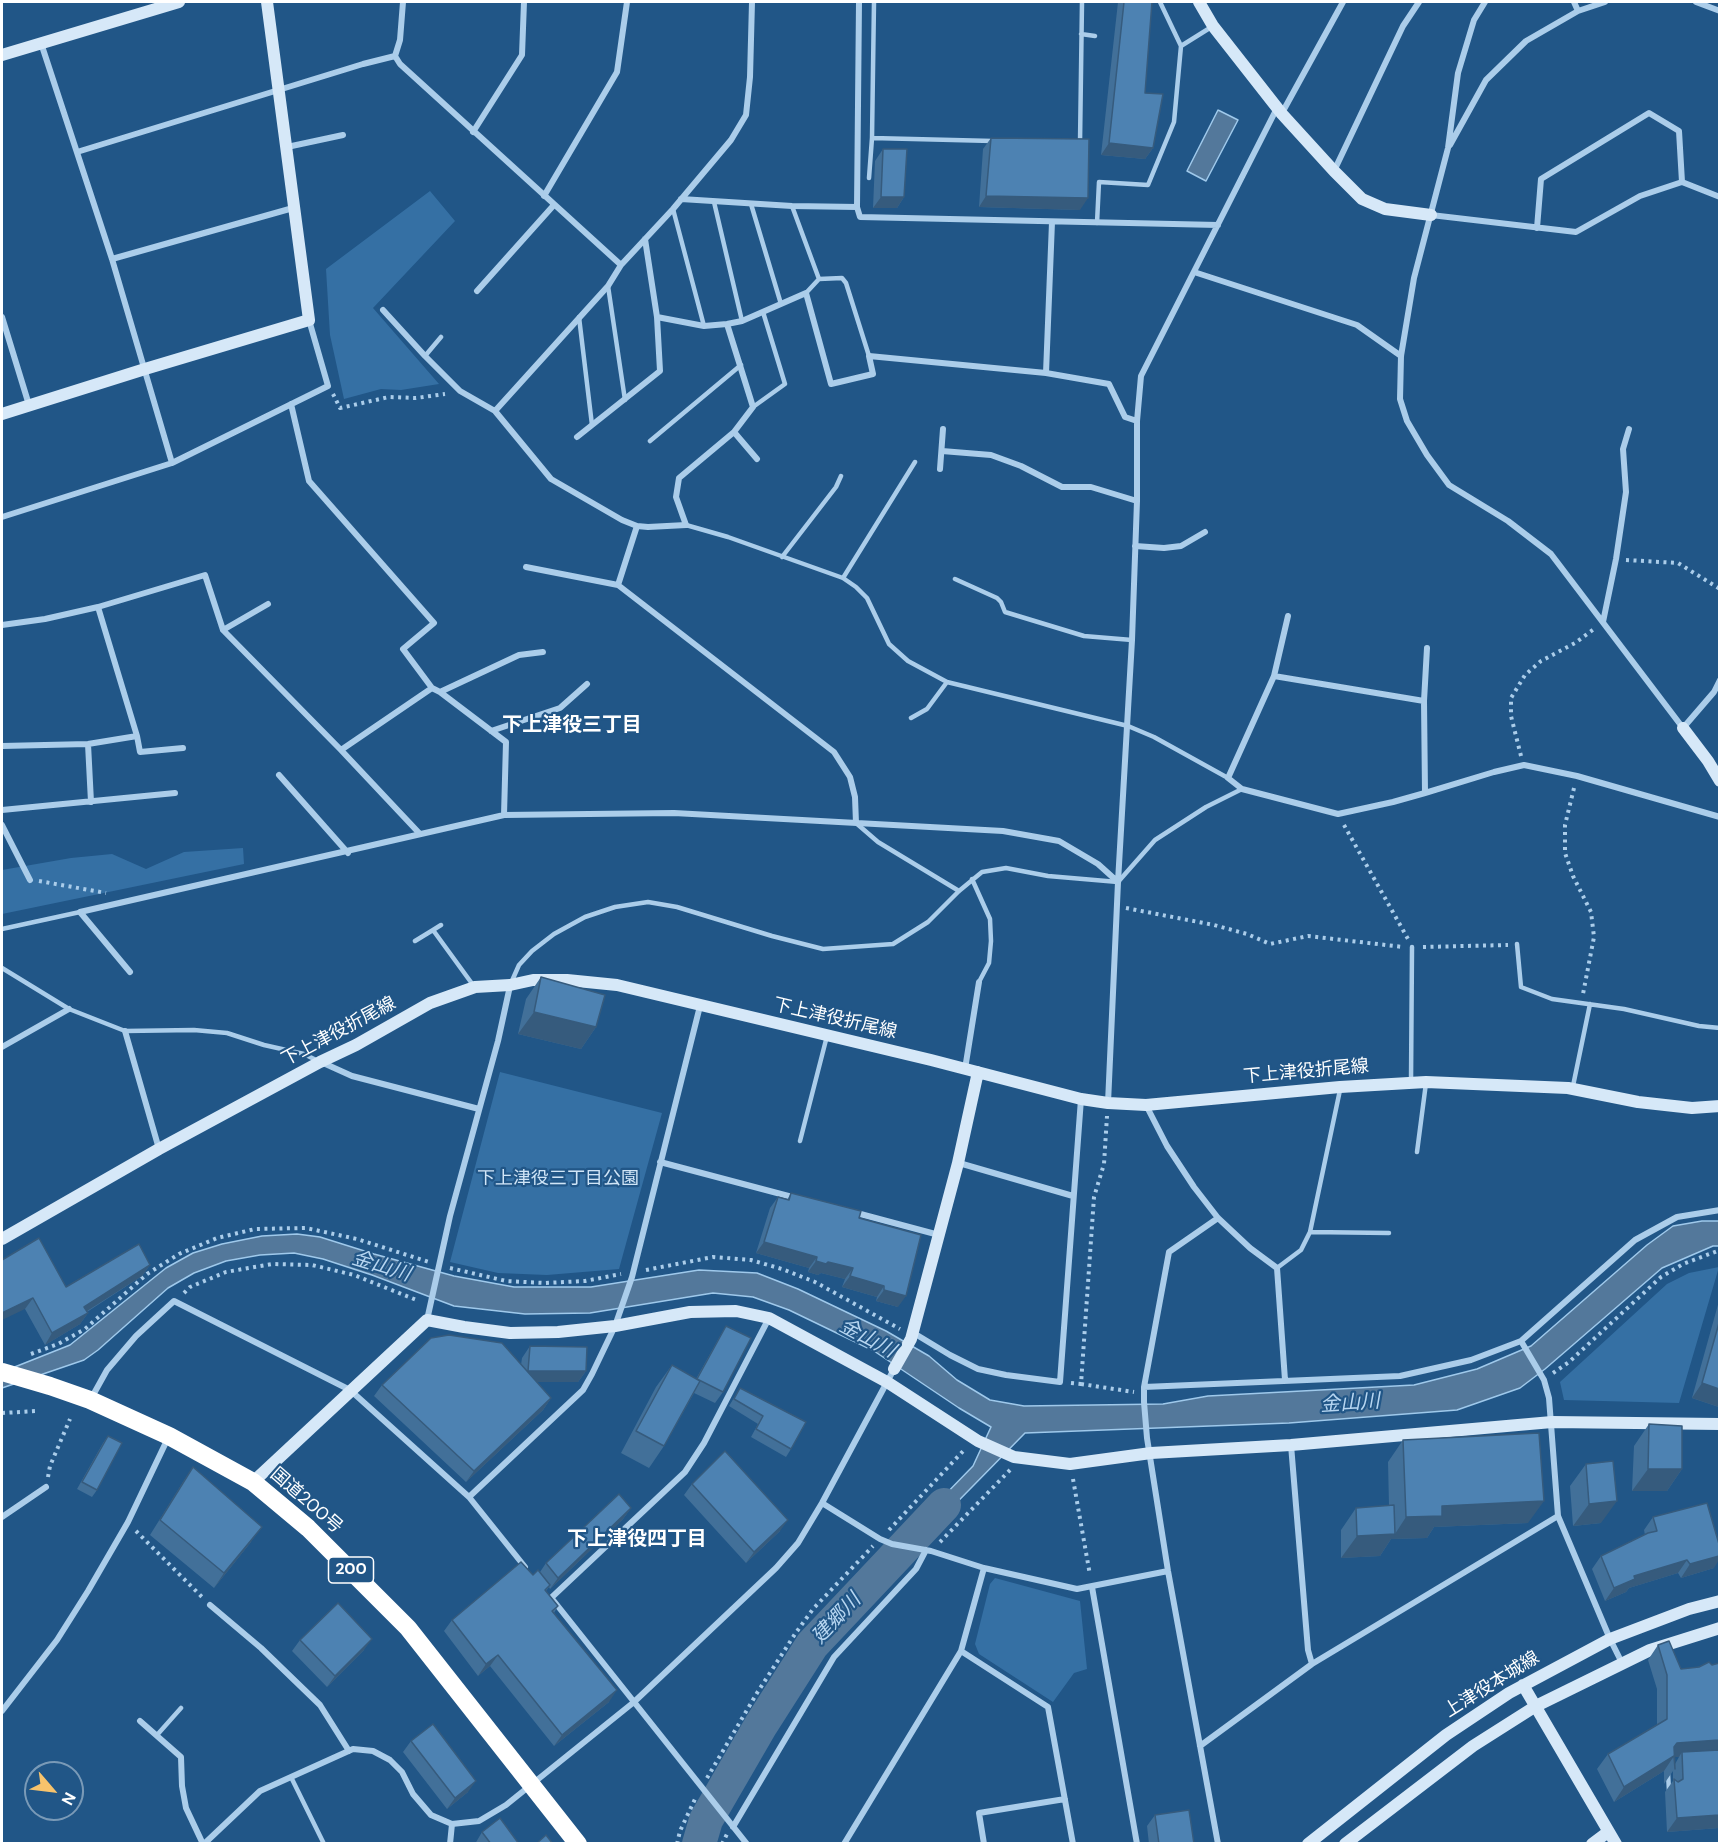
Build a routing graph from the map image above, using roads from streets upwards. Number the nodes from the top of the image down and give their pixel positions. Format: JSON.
{"nodes":[{"id":1,"x":179,"y":2,"type":"edge"},
{"id":2,"x":267,"y":2,"type":"edge"},
{"id":3,"x":404,"y":2,"type":"edge"},
{"id":4,"x":524,"y":2,"type":"edge"},
{"id":5,"x":627,"y":2,"type":"edge"},
{"id":6,"x":752,"y":2,"type":"edge"},
{"id":7,"x":859,"y":2,"type":"edge"},
{"id":8,"x":1343,"y":2,"type":"edge"},
{"id":9,"x":1419,"y":2,"type":"edge"},
{"id":10,"x":1485,"y":2,"type":"edge"},
{"id":11,"x":1574,"y":2,"type":"edge"},
{"id":12,"x":1605,"y":2,"type":"edge"},
{"id":13,"x":1696,"y":2,"type":"edge"},
{"id":14,"x":1203,"y":3,"type":"edge"},
{"id":15,"x":1578,"y":11,"type":"junction"},
{"id":16,"x":1719,"y":11,"type":"edge"},
{"id":17,"x":41,"y":43,"type":"junction"},
{"id":18,"x":2,"y":55,"type":"edge"},
{"id":19,"x":395,"y":56,"type":"junction"},
{"id":20,"x":280,"y":89,"type":"junction"},
{"id":21,"x":1280,"y":110,"type":"junction"},
{"id":22,"x":473,"y":132,"type":"junction"},
{"id":23,"x":343,"y":135,"type":"dead end"},
{"id":24,"x":287,"y":147,"type":"junction"},
{"id":25,"x":1448,"y":148,"type":"junction"},
{"id":26,"x":77,"y":152,"type":"junction"},
{"id":27,"x":1334,"y":171,"type":"junction"},
{"id":28,"x":1682,"y":182,"type":"junction"},
{"id":29,"x":544,"y":196,"type":"junction"},
{"id":30,"x":1719,"y":197,"type":"edge"},
{"id":31,"x":681,"y":199,"type":"junction"},
{"id":32,"x":553,"y":206,"type":"junction"},
{"id":33,"x":857,"y":207,"type":"junction"},
{"id":34,"x":293,"y":208,"type":"junction"},
{"id":35,"x":1431,"y":214,"type":"junction"},
{"id":36,"x":1052,"y":222,"type":"junction"},
{"id":37,"x":1218,"y":225,"type":"junction"},
{"id":38,"x":1537,"y":228,"type":"junction"},
{"id":39,"x":645,"y":239,"type":"junction"},
{"id":40,"x":112,"y":259,"type":"junction"},
{"id":41,"x":621,"y":265,"type":"junction"},
{"id":42,"x":1194,"y":272,"type":"junction"},
{"id":43,"x":477,"y":291,"type":"dead end"},
{"id":44,"x":383,"y":310,"type":"dead end"},
{"id":45,"x":657,"y":316,"type":"junction"},
{"id":46,"x":2,"y":317,"type":"edge"},
{"id":47,"x":309,"y":320,"type":"junction"},
{"id":48,"x":727,"y":324,"type":"junction"},
{"id":49,"x":1401,"y":356,"type":"junction"},
{"id":50,"x":145,"y":369,"type":"junction"},
{"id":51,"x":1046,"y":373,"type":"junction"},
{"id":52,"x":291,"y":404,"type":"junction"},
{"id":53,"x":29,"y":405,"type":"junction"},
{"id":54,"x":495,"y":411,"type":"junction"},
{"id":55,"x":2,"y":414,"type":"edge"},
{"id":56,"x":1137,"y":421,"type":"junction"},
{"id":57,"x":943,"y":429,"type":"dead end"},
{"id":58,"x":1629,"y":429,"type":"dead end"},
{"id":59,"x":734,"y":432,"type":"junction"},
{"id":60,"x":577,"y":437,"type":"dead end"},
{"id":61,"x":942,"y":451,"type":"junction"},
{"id":62,"x":757,"y":459,"type":"dead end"},
{"id":63,"x":172,"y":464,"type":"junction"},
{"id":64,"x":940,"y":469,"type":"dead end"},
{"id":65,"x":1137,"y":501,"type":"junction"},
{"id":66,"x":2,"y":517,"type":"edge"},
{"id":67,"x":637,"y":526,"type":"junction"},
{"id":68,"x":1205,"y":532,"type":"dead end"},
{"id":69,"x":1135,"y":546,"type":"junction"},
{"id":70,"x":526,"y":567,"type":"dead end"},
{"id":71,"x":618,"y":585,"type":"junction"},
{"id":72,"x":268,"y":604,"type":"dead end"},
{"id":73,"x":98,"y":607,"type":"junction"},
{"id":74,"x":1288,"y":616,"type":"dead end"},
{"id":75,"x":1603,"y":622,"type":"junction"},
{"id":76,"x":2,"y":625,"type":"edge"},
{"id":77,"x":223,"y":630,"type":"junction"},
{"id":78,"x":1427,"y":648,"type":"dead end"},
{"id":79,"x":543,"y":652,"type":"dead end"},
{"id":80,"x":1274,"y":676,"type":"junction"},
{"id":81,"x":1719,"y":680,"type":"edge"},
{"id":82,"x":586,"y":684,"type":"dead end"},
{"id":83,"x":432,"y":688,"type":"junction"},
{"id":84,"x":440,"y":692,"type":"junction"},
{"id":85,"x":1424,"y":701,"type":"junction"},
{"id":86,"x":1683,"y":728,"type":"junction"},
{"id":87,"x":491,"y":731,"type":"junction"},
{"id":88,"x":137,"y":736,"type":"junction"},
{"id":89,"x":88,"y":744,"type":"junction"},
{"id":90,"x":2,"y":746,"type":"edge"},
{"id":91,"x":183,"y":748,"type":"dead end"},
{"id":92,"x":341,"y":750,"type":"junction"},
{"id":93,"x":279,"y":775,"type":"dead end"},
{"id":94,"x":1719,"y":781,"type":"edge"},
{"id":95,"x":175,"y":793,"type":"dead end"},
{"id":96,"x":1425,"y":793,"type":"junction"},
{"id":97,"x":92,"y":802,"type":"junction"},
{"id":98,"x":2,"y":810,"type":"edge"},
{"id":99,"x":504,"y":815,"type":"junction"},
{"id":100,"x":1719,"y":817,"type":"edge"},
{"id":101,"x":856,"y":823,"type":"junction"},
{"id":102,"x":2,"y":825,"type":"edge"},
{"id":103,"x":420,"y":834,"type":"junction"},
{"id":104,"x":348,"y":853,"type":"junction"},
{"id":105,"x":30,"y":880,"type":"road end"},
{"id":106,"x":1118,"y":882,"type":"junction"},
{"id":107,"x":130,"y":972,"type":"dead end"},
{"id":108,"x":979,"y":982,"type":"road end"},
{"id":109,"x":510,"y":985,"type":"junction"},
{"id":110,"x":700,"y":1006,"type":"junction"},
{"id":111,"x":69,"y":1009,"type":"road end"},
{"id":112,"x":125,"y":1031,"type":"road end"},
{"id":113,"x":2,"y":1047,"type":"edge"},
{"id":114,"x":320,"y":1062,"type":"junction"},
{"id":115,"x":965,"y":1069,"type":"junction"},
{"id":116,"x":978,"y":1072,"type":"junction"},
{"id":117,"x":1081,"y":1099,"type":"junction"},
{"id":118,"x":1108,"y":1103,"type":"junction"},
{"id":119,"x":1146,"y":1105,"type":"junction"},
{"id":120,"x":1719,"y":1106,"type":"edge"},
{"id":121,"x":478,"y":1109,"type":"junction"},
{"id":122,"x":159,"y":1149,"type":"junction"},
{"id":123,"x":660,"y":1162,"type":"junction"},
{"id":124,"x":958,"y":1163,"type":"junction"},
{"id":125,"x":1073,"y":1197,"type":"junction"},
{"id":126,"x":800,"y":1199,"type":"edge"},
{"id":127,"x":1719,"y":1210,"type":"edge"},
{"id":128,"x":846,"y":1211,"type":"edge"},
{"id":129,"x":1218,"y":1218,"type":"junction"},
{"id":130,"x":939,"y":1235,"type":"junction"},
{"id":131,"x":2,"y":1239,"type":"edge"},
{"id":132,"x":430,"y":1310,"type":"junction"},
{"id":133,"x":770,"y":1318,"type":"junction"},
{"id":134,"x":617,"y":1321,"type":"junction"},
{"id":135,"x":912,"y":1335,"type":"junction"},
{"id":136,"x":1521,"y":1341,"type":"junction"},
{"id":137,"x":894,"y":1369,"type":"joint"},
{"id":138,"x":2,"y":1372,"type":"edge"},
{"id":139,"x":1285,"y":1380,"type":"junction"},
{"id":140,"x":887,"y":1382,"type":"junction"},
{"id":141,"x":350,"y":1390,"type":"junction"},
{"id":142,"x":1145,"y":1390,"type":"junction"},
{"id":143,"x":90,"y":1400,"type":"junction"},
{"id":144,"x":1552,"y":1422,"type":"junction"},
{"id":145,"x":1719,"y":1424,"type":"edge"},
{"id":146,"x":170,"y":1436,"type":"junction"},
{"id":147,"x":1291,"y":1445,"type":"junction"},
{"id":148,"x":1150,"y":1454,"type":"junction"},
{"id":149,"x":253,"y":1482,"type":"junction"},
{"id":150,"x":46,"y":1487,"type":"road end"},
{"id":151,"x":469,"y":1497,"type":"junction"},
{"id":152,"x":822,"y":1503,"type":"junction"},
{"id":153,"x":1558,"y":1515,"type":"junction"},
{"id":154,"x":2,"y":1517,"type":"edge"},
{"id":155,"x":929,"y":1551,"type":"junction"},
{"id":156,"x":984,"y":1568,"type":"junction"},
{"id":157,"x":1168,"y":1571,"type":"junction"},
{"id":158,"x":530,"y":1573,"type":"edge"},
{"id":159,"x":1092,"y":1587,"type":"junction"},
{"id":160,"x":544,"y":1590,"type":"edge"},
{"id":161,"x":552,"y":1598,"type":"junction"},
{"id":162,"x":1719,"y":1601,"type":"edge"},
{"id":163,"x":210,"y":1605,"type":"road end"},
{"id":164,"x":1719,"y":1628,"type":"edge"},
{"id":165,"x":1610,"y":1639,"type":"junction"},
{"id":166,"x":961,"y":1651,"type":"junction"},
{"id":167,"x":1622,"y":1663,"type":"junction"},
{"id":168,"x":1312,"y":1664,"type":"junction"},
{"id":169,"x":1523,"y":1685,"type":"junction"},
{"id":170,"x":634,"y":1702,"type":"junction"},
{"id":171,"x":1536,"y":1706,"type":"junction"},
{"id":172,"x":2,"y":1711,"type":"edge"},
{"id":173,"x":140,"y":1721,"type":"dead end"},
{"id":174,"x":1200,"y":1746,"type":"junction"},
{"id":175,"x":349,"y":1751,"type":"junction"},
{"id":176,"x":532,"y":1785,"type":"junction"},
{"id":177,"x":1065,"y":1799,"type":"junction"},
{"id":178,"x":452,"y":1824,"type":"junction"},
{"id":179,"x":733,"y":1827,"type":"junction"},
{"id":180,"x":1608,"y":1832,"type":"junction"},
{"id":181,"x":203,"y":1844,"type":"edge"},
{"id":182,"x":450,"y":1844,"type":"edge"},
{"id":183,"x":578,"y":1844,"type":"edge"},
{"id":184,"x":747,"y":1844,"type":"edge"},
{"id":185,"x":844,"y":1844,"type":"edge"},
{"id":186,"x":984,"y":1844,"type":"edge"},
{"id":187,"x":1073,"y":1844,"type":"edge"},
{"id":188,"x":1137,"y":1844,"type":"edge"},
{"id":189,"x":1218,"y":1844,"type":"edge"},
{"id":190,"x":1308,"y":1844,"type":"edge"},
{"id":191,"x":1345,"y":1844,"type":"edge"},
{"id":192,"x":1592,"y":1844,"type":"edge"},
{"id":193,"x":1616,"y":1844,"type":"edge"}],
"edges":[{"from":1,"to":17,"type":"street"},
{"from":2,"to":20,"type":"street"},
{"from":3,"to":19,"type":"street"},
{"from":4,"to":22,"type":"street"},
{"from":5,"to":29,"type":"street"},
{"from":6,"to":31,"type":"street"},
{"from":7,"to":33,"type":"street"},
{"from":8,"to":21,"type":"street"},
{"from":9,"to":27,"type":"street"},
{"from":10,"to":25,"type":"street"},
{"from":11,"to":15,"type":"street"},
{"from":12,"to":15,"type":"street"},
{"from":13,"to":16,"type":"street"},
{"from":14,"to":21,"type":"street"},
{"from":15,"to":25,"type":"street"},
{"from":17,"to":18,"type":"street"},
{"from":17,"to":26,"type":"street"},
{"from":19,"to":20,"type":"street"},
{"from":19,"to":22,"type":"street"},
{"from":20,"to":24,"type":"street"},
{"from":20,"to":26,"type":"street"},
{"from":21,"to":27,"type":"street"},
{"from":21,"to":37,"type":"street"},
{"from":22,"to":29,"type":"street"},
{"from":23,"to":24,"type":"street"},
{"from":24,"to":34,"type":"street"},
{"from":25,"to":35,"type":"street"},
{"from":26,"to":40,"type":"street"},
{"from":27,"to":35,"type":"street"},
{"from":28,"to":30,"type":"street"},
{"from":28,"to":38,"type":"street"},
{"from":28,"to":38,"type":"street"},
{"from":29,"to":32,"type":"street"},
{"from":31,"to":33,"type":"street"},
{"from":31,"to":39,"type":"street"},
{"from":32,"to":41,"type":"street"},
{"from":32,"to":43,"type":"street"},
{"from":33,"to":36,"type":"street"},
{"from":34,"to":40,"type":"street"},
{"from":34,"to":47,"type":"street"},
{"from":35,"to":38,"type":"street"},
{"from":35,"to":49,"type":"street"},
{"from":36,"to":37,"type":"street"},
{"from":36,"to":51,"type":"street"},
{"from":37,"to":42,"type":"street"},
{"from":39,"to":41,"type":"street"},
{"from":39,"to":45,"type":"street"},
{"from":40,"to":50,"type":"street"},
{"from":41,"to":54,"type":"street"},
{"from":42,"to":49,"type":"street"},
{"from":42,"to":56,"type":"street"},
{"from":44,"to":54,"type":"street"},
{"from":45,"to":48,"type":"street"},
{"from":45,"to":60,"type":"street"},
{"from":46,"to":53,"type":"street"},
{"from":47,"to":50,"type":"street"},
{"from":47,"to":52,"type":"street"},
{"from":48,"to":51,"type":"street"},
{"from":48,"to":59,"type":"street"},
{"from":49,"to":75,"type":"street"},
{"from":50,"to":53,"type":"street"},
{"from":50,"to":63,"type":"street"},
{"from":51,"to":56,"type":"street"},
{"from":52,"to":63,"type":"street"},
{"from":52,"to":83,"type":"street"},
{"from":53,"to":55,"type":"street"},
{"from":54,"to":67,"type":"street"},
{"from":56,"to":65,"type":"street"},
{"from":57,"to":61,"type":"street"},
{"from":58,"to":75,"type":"street"},
{"from":59,"to":62,"type":"street"},
{"from":59,"to":67,"type":"street"},
{"from":61,"to":64,"type":"street"},
{"from":61,"to":65,"type":"street"},
{"from":63,"to":66,"type":"street"},
{"from":65,"to":69,"type":"street"},
{"from":67,"to":71,"type":"street"},
{"from":68,"to":69,"type":"street"},
{"from":69,"to":106,"type":"street"},
{"from":70,"to":71,"type":"street"},
{"from":71,"to":101,"type":"street"},
{"from":72,"to":77,"type":"street"},
{"from":73,"to":76,"type":"street"},
{"from":73,"to":77,"type":"street"},
{"from":73,"to":88,"type":"street"},
{"from":74,"to":80,"type":"street"},
{"from":75,"to":86,"type":"street"},
{"from":77,"to":92,"type":"street"},
{"from":78,"to":85,"type":"street"},
{"from":79,"to":84,"type":"street"},
{"from":80,"to":85,"type":"street"},
{"from":80,"to":96,"type":"street"},
{"from":81,"to":86,"type":"street"},
{"from":82,"to":87,"type":"street"},
{"from":83,"to":84,"type":"street"},
{"from":83,"to":92,"type":"street"},
{"from":84,"to":87,"type":"street"},
{"from":85,"to":96,"type":"street"},
{"from":86,"to":94,"type":"street"},
{"from":87,"to":99,"type":"street"},
{"from":88,"to":89,"type":"street"},
{"from":88,"to":91,"type":"street"},
{"from":89,"to":90,"type":"street"},
{"from":89,"to":97,"type":"street"},
{"from":92,"to":103,"type":"street"},
{"from":93,"to":104,"type":"street"},
{"from":95,"to":97,"type":"street"},
{"from":96,"to":100,"type":"street"},
{"from":97,"to":98,"type":"street"},
{"from":99,"to":101,"type":"street"},
{"from":99,"to":103,"type":"street"},
{"from":101,"to":106,"type":"street"},
{"from":102,"to":105,"type":"street"},
{"from":103,"to":104,"type":"street"},
{"from":104,"to":107,"type":"street"},
{"from":106,"to":118,"type":"street"},
{"from":108,"to":115,"type":"street"},
{"from":109,"to":110,"type":"street","name":"下上津役折尾線"},
{"from":109,"to":114,"type":"street","name":"下上津役折尾線"},
{"from":109,"to":121,"type":"street"},
{"from":110,"to":115,"type":"street","name":"下上津役折尾線"},
{"from":110,"to":123,"type":"street"},
{"from":111,"to":113,"type":"street"},
{"from":112,"to":122,"type":"street"},
{"from":114,"to":121,"type":"street"},
{"from":114,"to":122,"type":"street","name":"下上津役折尾線"},
{"from":115,"to":116,"type":"street","name":"下上津役折尾線"},
{"from":116,"to":117,"type":"street","name":"下上津役折尾線"},
{"from":116,"to":124,"type":"street"},
{"from":117,"to":118,"type":"street","name":"下上津役折尾線"},
{"from":117,"to":125,"type":"street"},
{"from":118,"to":119,"type":"street","name":"下上津役折尾線"},
{"from":119,"to":120,"type":"street","name":"下上津役折尾線"},
{"from":119,"to":129,"type":"street"},
{"from":121,"to":132,"type":"street"},
{"from":122,"to":131,"type":"street","name":"下上津役折尾線"},
{"from":123,"to":126,"type":"street"},
{"from":123,"to":134,"type":"street"},
{"from":124,"to":125,"type":"street"},
{"from":124,"to":130,"type":"street"},
{"from":125,"to":135,"type":"street"},
{"from":127,"to":136,"type":"street"},
{"from":128,"to":130,"type":"street"},
{"from":129,"to":139,"type":"street"},
{"from":129,"to":142,"type":"street"},
{"from":130,"to":135,"type":"street"},
{"from":132,"to":134,"type":"street"},
{"from":132,"to":141,"type":"street"},
{"from":133,"to":134,"type":"street"},
{"from":133,"to":140,"type":"street"},
{"from":133,"to":161,"type":"street"},
{"from":134,"to":151,"type":"street"},
{"from":135,"to":137,"type":"street"},
{"from":136,"to":139,"type":"street"},
{"from":136,"to":144,"type":"street"},
{"from":137,"to":140,"type":"street"},
{"from":138,"to":143,"type":"highway","name":"国道200号","number":"200"},
{"from":139,"to":142,"type":"street"},
{"from":140,"to":148,"type":"street"},
{"from":140,"to":152,"type":"street"},
{"from":141,"to":143,"type":"street"},
{"from":141,"to":149,"type":"street"},
{"from":141,"to":151,"type":"street"},
{"from":142,"to":148,"type":"street"},
{"from":143,"to":146,"type":"highway","name":"国道200号","number":"200"},
{"from":144,"to":145,"type":"street"},
{"from":144,"to":147,"type":"street"},
{"from":144,"to":153,"type":"street"},
{"from":146,"to":149,"type":"highway","name":"国道200号","number":"200"},
{"from":146,"to":172,"type":"street"},
{"from":147,"to":148,"type":"street"},
{"from":147,"to":168,"type":"street"},
{"from":148,"to":157,"type":"street"},
{"from":149,"to":176,"type":"highway","name":"国道200号","number":"200"},
{"from":150,"to":154,"type":"street"},
{"from":151,"to":158,"type":"street"},
{"from":152,"to":155,"type":"street"},
{"from":152,"to":170,"type":"street"},
{"from":153,"to":165,"type":"street"},
{"from":153,"to":168,"type":"street"},
{"from":155,"to":156,"type":"street"},
{"from":155,"to":179,"type":"street"},
{"from":156,"to":159,"type":"street"},
{"from":156,"to":166,"type":"street"},
{"from":157,"to":159,"type":"street"},
{"from":157,"to":174,"type":"street"},
{"from":159,"to":188,"type":"street"},
{"from":160,"to":161,"type":"street"},
{"from":161,"to":170,"type":"street"},
{"from":162,"to":165,"type":"street","name":"上津役本城線"},
{"from":163,"to":175,"type":"street"},
{"from":164,"to":167,"type":"street"},
{"from":165,"to":167,"type":"street"},
{"from":165,"to":169,"type":"street","name":"上津役本城線"},
{"from":166,"to":177,"type":"street"},
{"from":166,"to":185,"type":"street"},
{"from":167,"to":171,"type":"street"},
{"from":168,"to":174,"type":"street"},
{"from":169,"to":171,"type":"street"},
{"from":169,"to":190,"type":"street","name":"上津役本城線"},
{"from":170,"to":176,"type":"street"},
{"from":170,"to":179,"type":"street"},
{"from":171,"to":180,"type":"street"},
{"from":171,"to":191,"type":"street"},
{"from":173,"to":181,"type":"street"},
{"from":174,"to":189,"type":"street"},
{"from":175,"to":178,"type":"street"},
{"from":175,"to":181,"type":"street"},
{"from":176,"to":178,"type":"street"},
{"from":176,"to":183,"type":"highway","name":"国道200号","number":"200"},
{"from":177,"to":186,"type":"street"},
{"from":177,"to":187,"type":"street"},
{"from":178,"to":182,"type":"street"},
{"from":179,"to":184,"type":"street"},
{"from":180,"to":192,"type":"street"},
{"from":180,"to":193,"type":"street"}]}
